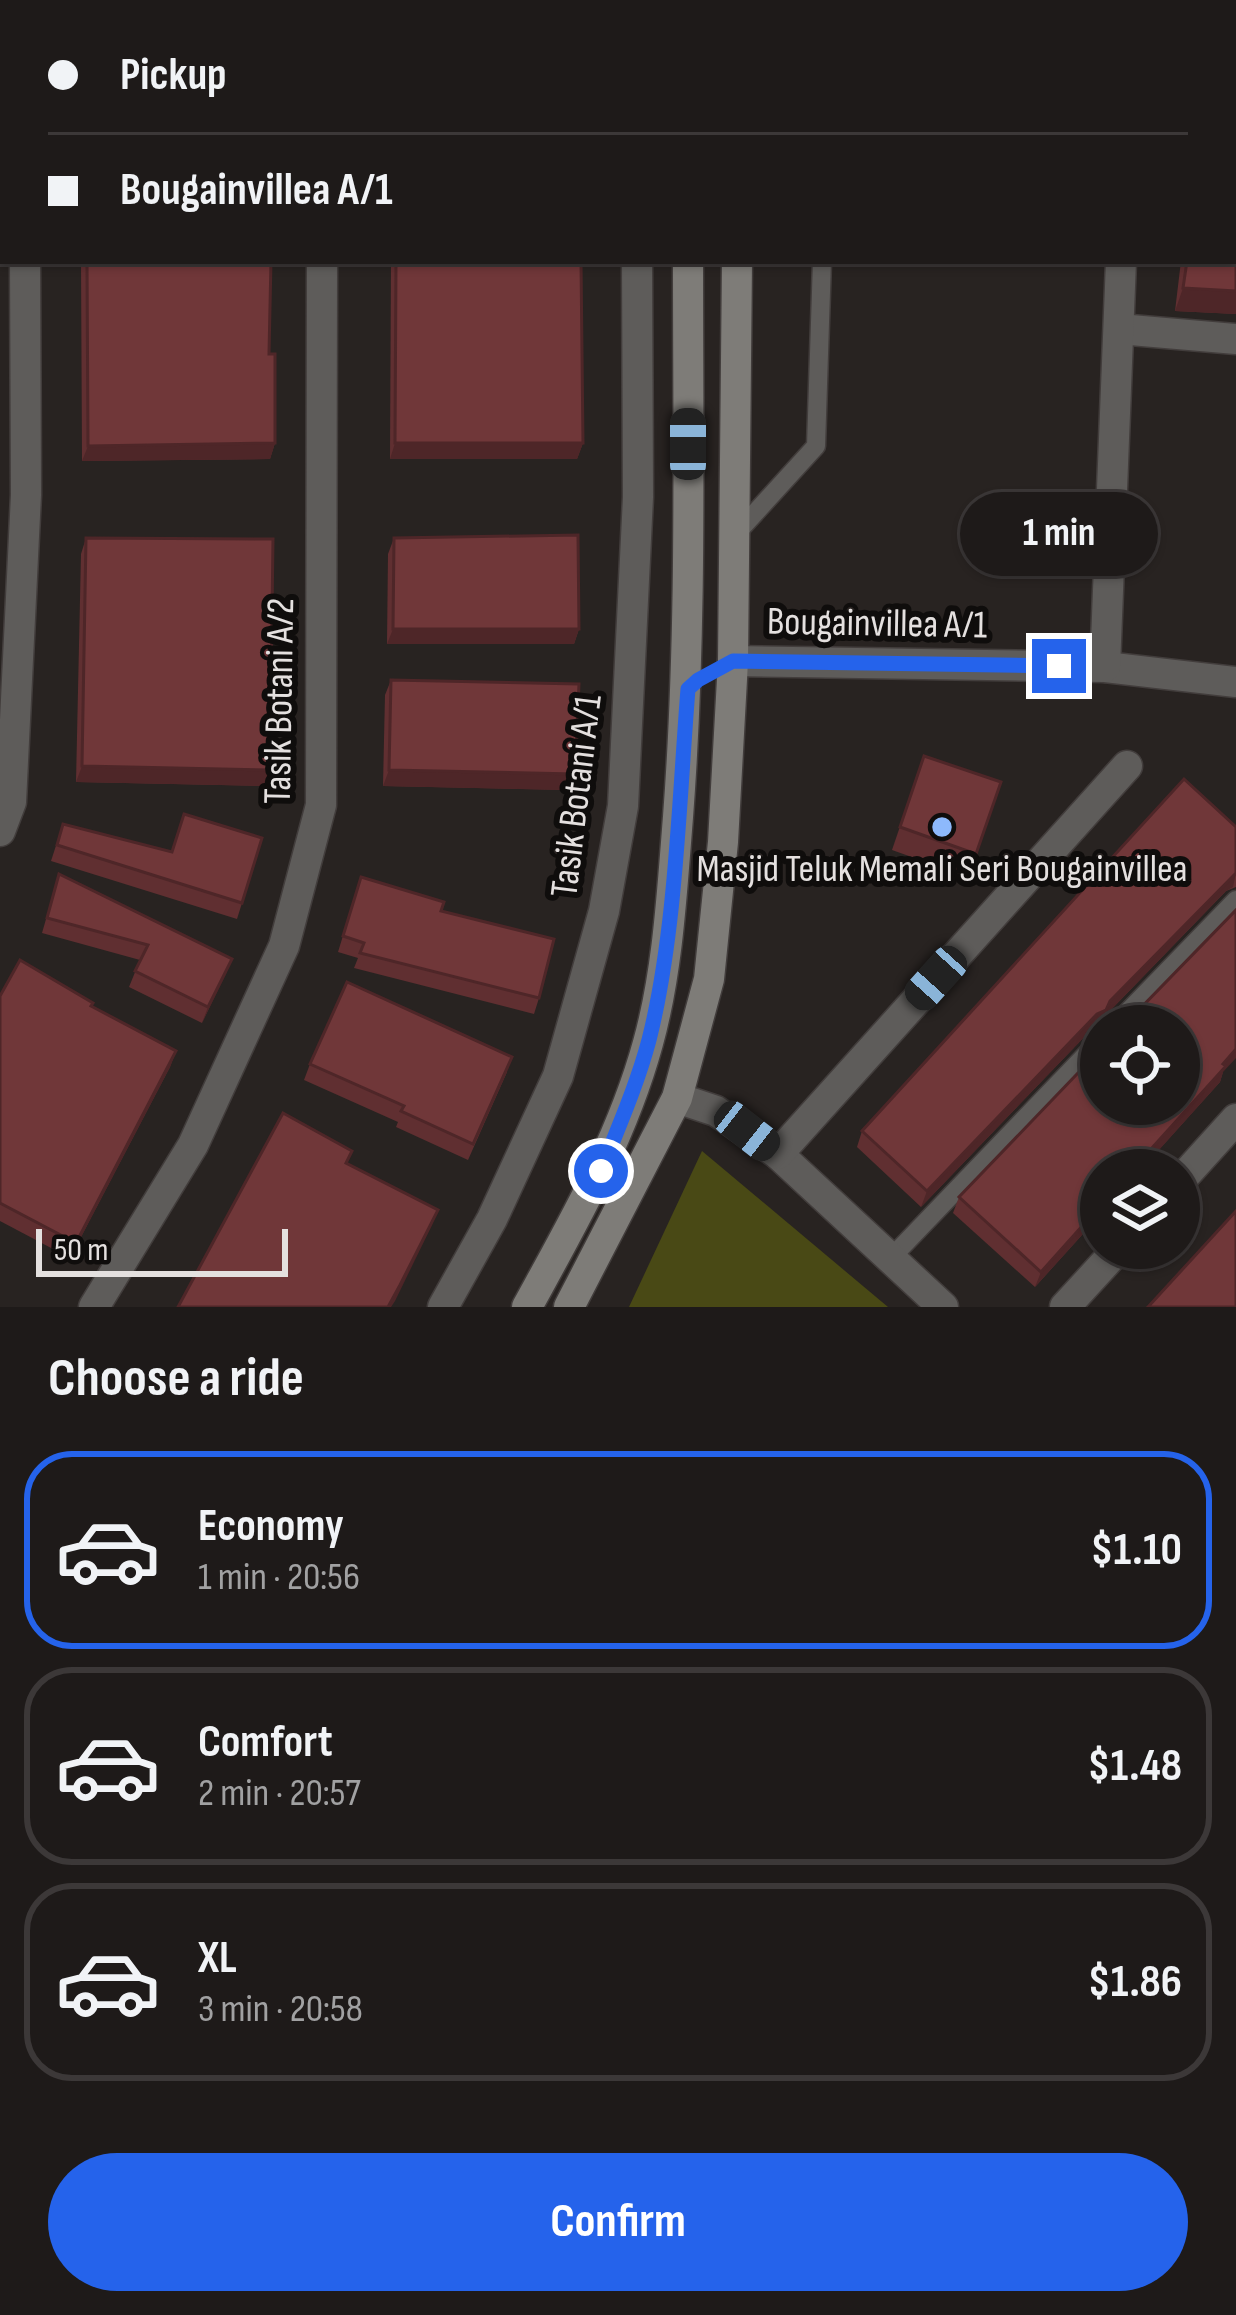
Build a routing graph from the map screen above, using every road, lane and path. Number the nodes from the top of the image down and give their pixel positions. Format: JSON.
{"nodes":[{"id":1,"x":25,"y":264,"type":"edge"},
{"id":2,"x":322,"y":264,"type":"edge"},
{"id":3,"x":637,"y":264,"type":"edge"},
{"id":4,"x":688,"y":264,"type":"edge"},
{"id":5,"x":737,"y":264,"type":"edge"},
{"id":6,"x":822,"y":264,"type":"edge"},
{"id":7,"x":1121,"y":264,"type":"edge"},
{"id":8,"x":1119,"y":329,"type":"junction"},
{"id":9,"x":1236,"y":339,"type":"edge"},
{"id":10,"x":733,"y":536,"type":"junction"},
{"id":11,"x":688,"y":628,"type":"junction"},
{"id":12,"x":733,"y":661,"type":"junction"},
{"id":13,"x":1106,"y":667,"type":"junction"},
{"id":14,"x":1236,"y":682,"type":"edge"},
{"id":15,"x":688,"y":689,"type":"junction"},
{"id":16,"x":1127,"y":766,"type":"dead end"},
{"id":17,"x":0,"y":830,"type":"edge"},
{"id":18,"x":1236,"y":900,"type":"edge"},
{"id":19,"x":1134,"y":1005,"type":"edge"},
{"id":20,"x":648,"y":1042,"type":"junction"},
{"id":21,"x":1080,"y":1061,"type":"edge"},
{"id":22,"x":677,"y":1098,"type":"junction"},
{"id":23,"x":625,"y":1113,"type":"junction"},
{"id":24,"x":1236,"y":1119,"type":"edge"},
{"id":25,"x":778,"y":1154,"type":"junction"},
{"id":26,"x":1200,"y":1159,"type":"edge"},
{"id":27,"x":890,"y":1258,"type":"junction"},
{"id":28,"x":1100,"y":1269,"type":"edge"},
{"id":29,"x":94,"y":1307,"type":"edge"},
{"id":30,"x":443,"y":1307,"type":"edge"},
{"id":31,"x":526,"y":1307,"type":"edge"},
{"id":32,"x":569,"y":1307,"type":"edge"},
{"id":33,"x":944,"y":1307,"type":"edge"},
{"id":34,"x":1065,"y":1307,"type":"edge"}],
"edges":[{"from":1,"to":17,"type":"street"},
{"from":2,"to":29,"type":"street","name":"Tasik Botani A/2"},
{"from":3,"to":30,"type":"street","name":"Tasik Botani A/1"},
{"from":4,"to":11,"type":"street"},
{"from":5,"to":10,"type":"street"},
{"from":6,"to":10,"type":"lane"},
{"from":7,"to":8,"type":"street"},
{"from":8,"to":9,"type":"street"},
{"from":8,"to":13,"type":"street"},
{"from":10,"to":12,"type":"street"},
{"from":11,"to":12,"type":"street"},
{"from":11,"to":15,"type":"street"},
{"from":12,"to":13,"type":"street","name":"Bougainvillea A/1"},
{"from":12,"to":15,"type":"street"},
{"from":12,"to":22,"type":"street"},
{"from":13,"to":14,"type":"street","name":"Bougainvillea A/1"},
{"from":15,"to":20,"type":"street"},
{"from":16,"to":25,"type":"street"},
{"from":18,"to":19,"type":"lane"},
{"from":20,"to":22,"type":"street"},
{"from":20,"to":23,"type":"street"},
{"from":21,"to":27,"type":"lane"},
{"from":22,"to":23,"type":"street"},
{"from":22,"to":25,"type":"street"},
{"from":22,"to":32,"type":"street"},
{"from":23,"to":31,"type":"street"},
{"from":24,"to":26,"type":"street"},
{"from":25,"to":27,"type":"street"},
{"from":27,"to":33,"type":"street"},
{"from":28,"to":34,"type":"street"}]}
